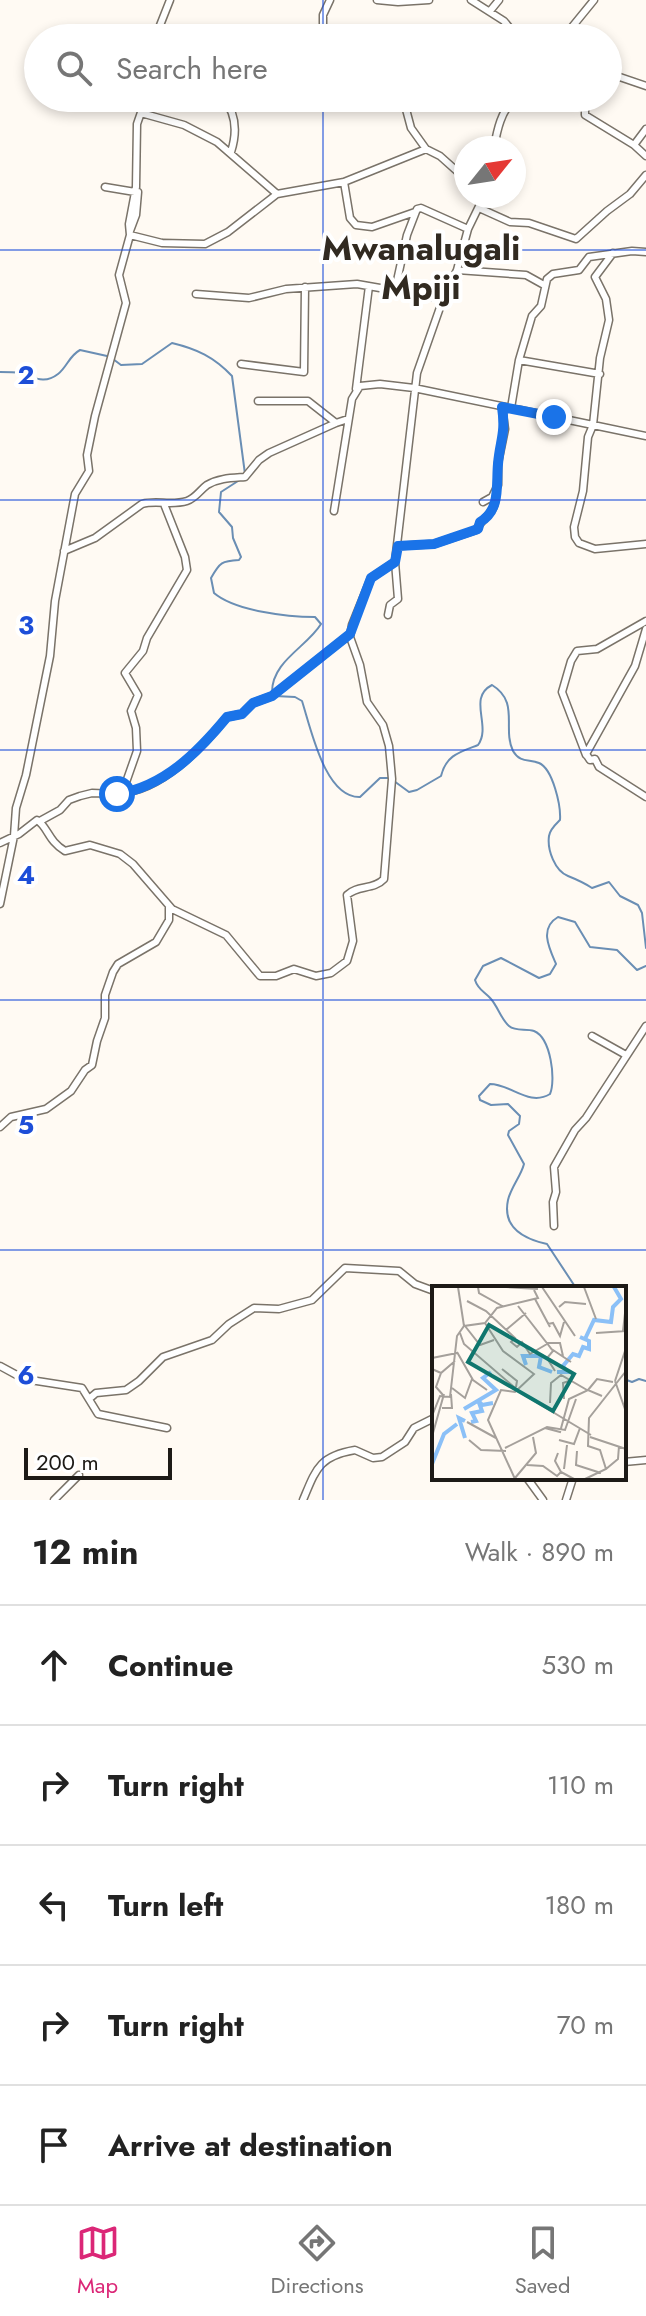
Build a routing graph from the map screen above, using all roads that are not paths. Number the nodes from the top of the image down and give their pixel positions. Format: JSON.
{"nodes":[{"id":1,"x":170,"y":0,"type":"edge"},
{"id":2,"x":330,"y":0,"type":"edge"},
{"id":3,"x":377,"y":0,"type":"edge"},
{"id":4,"x":429,"y":0,"type":"edge"},
{"id":5,"x":471,"y":0,"type":"edge"},
{"id":6,"x":499,"y":0,"type":"edge"},
{"id":7,"x":594,"y":0,"type":"edge"},
{"id":8,"x":490,"y":11,"type":"junction"},
{"id":9,"x":161,"y":24,"type":"edge"},
{"id":10,"x":323,"y":24,"type":"edge"},
{"id":11,"x":506,"y":24,"type":"edge"},
{"id":12,"x":576,"y":24,"type":"edge"},
{"id":13,"x":622,"y":78,"type":"edge"},
{"id":14,"x":646,"y":86,"type":"edge"},
{"id":15,"x":231,"y":112,"type":"edge"},
{"id":16,"x":407,"y":112,"type":"edge"},
{"id":17,"x":504,"y":112,"type":"edge"},
{"id":18,"x":585,"y":112,"type":"edge"},
{"id":19,"x":141,"y":113,"type":"joint"},
{"id":20,"x":646,"y":129,"type":"edge"},
{"id":21,"x":497,"y":136,"type":"edge"},
{"id":22,"x":634,"y":145,"type":"junction"},
{"id":23,"x":426,"y":149,"type":"junction"},
{"id":24,"x":231,"y":152,"type":"junction"},
{"id":25,"x":646,"y":156,"type":"edge"},
{"id":26,"x":454,"y":169,"type":"edge"},
{"id":27,"x":646,"y":175,"type":"edge"},
{"id":28,"x":344,"y":182,"type":"junction"},
{"id":29,"x":105,"y":187,"type":"dead end"},
{"id":30,"x":136,"y":191,"type":"junction"},
{"id":31,"x":277,"y":194,"type":"junction"},
{"id":32,"x":479,"y":208,"type":"joint"},
{"id":33,"x":415,"y":212,"type":"junction"},
{"id":34,"x":468,"y":229,"type":"junction"},
{"id":35,"x":129,"y":234,"type":"junction"},
{"id":36,"x":646,"y":252,"type":"edge"},
{"id":37,"x":613,"y":253,"type":"junction"},
{"id":38,"x":457,"y":270,"type":"junction"},
{"id":39,"x":544,"y":285,"type":"junction"},
{"id":40,"x":369,"y":286,"type":"junction"},
{"id":41,"x":305,"y":287,"type":"junction"},
{"id":42,"x":395,"y":290,"type":"junction"},
{"id":43,"x":196,"y":294,"type":"dead end"},
{"id":44,"x":443,"y":299,"type":"junction"},
{"id":45,"x":519,"y":360,"type":"junction"},
{"id":46,"x":241,"y":364,"type":"dead end"},
{"id":47,"x":600,"y":374,"type":"junction"},
{"id":48,"x":414,"y":388,"type":"junction"},
{"id":49,"x":356,"y":389,"type":"junction"},
{"id":50,"x":258,"y":401,"type":"dead end"},
{"id":51,"x":502,"y":407,"type":"junction"},
{"id":52,"x":511,"y":408,"type":"junction"},
{"id":53,"x":348,"y":419,"type":"junction"},
{"id":54,"x":336,"y":423,"type":"junction"},
{"id":55,"x":593,"y":425,"type":"junction"},
{"id":56,"x":646,"y":436,"type":"edge"},
{"id":57,"x":496,"y":492,"type":"junction"},
{"id":58,"x":483,"y":502,"type":"dead end"},
{"id":59,"x":164,"y":504,"type":"junction"},
{"id":60,"x":334,"y":511,"type":"dead end"},
{"id":61,"x":646,"y":544,"type":"edge"},
{"id":62,"x":398,"y":546,"type":"junction"},
{"id":63,"x":64,"y":551,"type":"junction"},
{"id":64,"x":395,"y":562,"type":"junction"},
{"id":65,"x":388,"y":615,"type":"dead end"},
{"id":66,"x":646,"y":621,"type":"edge"},
{"id":67,"x":646,"y":629,"type":"edge"},
{"id":68,"x":350,"y":634,"type":"junction"},
{"id":69,"x":586,"y":755,"type":"junction"},
{"id":70,"x":120,"y":793,"type":"junction"},
{"id":71,"x":646,"y":797,"type":"edge"},
{"id":72,"x":40,"y":821,"type":"junction"},
{"id":73,"x":14,"y":836,"type":"junction"},
{"id":74,"x":0,"y":843,"type":"edge"},
{"id":75,"x":0,"y":904,"type":"edge"},
{"id":76,"x":169,"y":905,"type":"junction"},
{"id":77,"x":646,"y":1026,"type":"edge"},
{"id":78,"x":592,"y":1036,"type":"dead end"},
{"id":79,"x":626,"y":1055,"type":"junction"},
{"id":80,"x":0,"y":1127,"type":"edge"},
{"id":81,"x":554,"y":1226,"type":"dead end"},
{"id":82,"x":432,"y":1290,"type":"edge"},
{"id":83,"x":0,"y":1366,"type":"edge"},
{"id":84,"x":89,"y":1399,"type":"junction"},
{"id":85,"x":432,"y":1419,"type":"edge"},
{"id":86,"x":167,"y":1428,"type":"dead end"},
{"id":87,"x":646,"y":1460,"type":"edge"},
{"id":88,"x":626,"y":1462,"type":"edge"},
{"id":89,"x":79,"y":1475,"type":"dead end"},
{"id":90,"x":528,"y":1480,"type":"edge"},
{"id":91,"x":575,"y":1480,"type":"edge"},
{"id":92,"x":54,"y":1500,"type":"edge"},
{"id":93,"x":303,"y":1500,"type":"edge"},
{"id":94,"x":543,"y":1500,"type":"edge"},
{"id":95,"x":566,"y":1500,"type":"edge"}],
"edges":[{"from":1,"to":9,"type":"street"},
{"from":2,"to":10,"type":"street"},
{"from":3,"to":4,"type":"street"},
{"from":5,"to":8,"type":"street"},
{"from":6,"to":8,"type":"street"},
{"from":7,"to":12,"type":"street"},
{"from":8,"to":11,"type":"street"},
{"from":13,"to":14,"type":"street"},
{"from":15,"to":24,"type":"street"},
{"from":16,"to":23,"type":"street"},
{"from":17,"to":21,"type":"street"},
{"from":18,"to":22,"type":"street"},
{"from":19,"to":24,"type":"street"},
{"from":19,"to":30,"type":"street"},
{"from":20,"to":22,"type":"street"},
{"from":22,"to":25,"type":"street"},
{"from":23,"to":26,"type":"street"},
{"from":23,"to":28,"type":"street"},
{"from":24,"to":31,"type":"street"},
{"from":27,"to":32,"type":"street"},
{"from":28,"to":31,"type":"street"},
{"from":28,"to":33,"type":"street"},
{"from":29,"to":30,"type":"street"},
{"from":30,"to":35,"type":"street"},
{"from":31,"to":35,"type":"street"},
{"from":32,"to":34,"type":"street"},
{"from":33,"to":34,"type":"street"},
{"from":33,"to":42,"type":"street"},
{"from":34,"to":38,"type":"street"},
{"from":35,"to":63,"type":"street"},
{"from":36,"to":37,"type":"street"},
{"from":37,"to":39,"type":"street"},
{"from":37,"to":47,"type":"street"},
{"from":38,"to":39,"type":"street"},
{"from":38,"to":44,"type":"street"},
{"from":39,"to":45,"type":"street"},
{"from":40,"to":41,"type":"street"},
{"from":40,"to":42,"type":"street"},
{"from":40,"to":49,"type":"street"},
{"from":41,"to":43,"type":"street"},
{"from":41,"to":46,"type":"street"},
{"from":42,"to":44,"type":"street"},
{"from":44,"to":48,"type":"street"},
{"from":45,"to":47,"type":"street"},
{"from":45,"to":52,"type":"street"},
{"from":47,"to":55,"type":"street"},
{"from":48,"to":49,"type":"street"},
{"from":48,"to":51,"type":"street"},
{"from":48,"to":62,"type":"street"},
{"from":49,"to":53,"type":"street"},
{"from":50,"to":54,"type":"street"},
{"from":51,"to":52,"type":"street"},
{"from":51,"to":57,"type":"street"},
{"from":52,"to":55,"type":"street"},
{"from":53,"to":54,"type":"street"},
{"from":53,"to":60,"type":"street"},
{"from":54,"to":59,"type":"street"},
{"from":55,"to":56,"type":"street"},
{"from":55,"to":61,"type":"street"},
{"from":57,"to":58,"type":"street"},
{"from":57,"to":62,"type":"street"},
{"from":59,"to":63,"type":"street"},
{"from":59,"to":70,"type":"street"},
{"from":62,"to":64,"type":"street"},
{"from":63,"to":73,"type":"street"},
{"from":64,"to":65,"type":"street"},
{"from":64,"to":68,"type":"street"},
{"from":66,"to":69,"type":"street"},
{"from":67,"to":69,"type":"street"},
{"from":68,"to":70,"type":"street"},
{"from":68,"to":76,"type":"street"},
{"from":69,"to":71,"type":"street"},
{"from":70,"to":72,"type":"street"},
{"from":72,"to":73,"type":"street"},
{"from":72,"to":76,"type":"street"},
{"from":73,"to":74,"type":"street"},
{"from":73,"to":75,"type":"street"},
{"from":76,"to":80,"type":"street"},
{"from":77,"to":79,"type":"street"},
{"from":78,"to":79,"type":"street"},
{"from":79,"to":81,"type":"street"},
{"from":82,"to":84,"type":"street"},
{"from":83,"to":84,"type":"street"},
{"from":84,"to":86,"type":"street"},
{"from":85,"to":93,"type":"street"},
{"from":87,"to":88,"type":"street"},
{"from":89,"to":92,"type":"street"},
{"from":90,"to":94,"type":"street"},
{"from":91,"to":95,"type":"street"}]}
